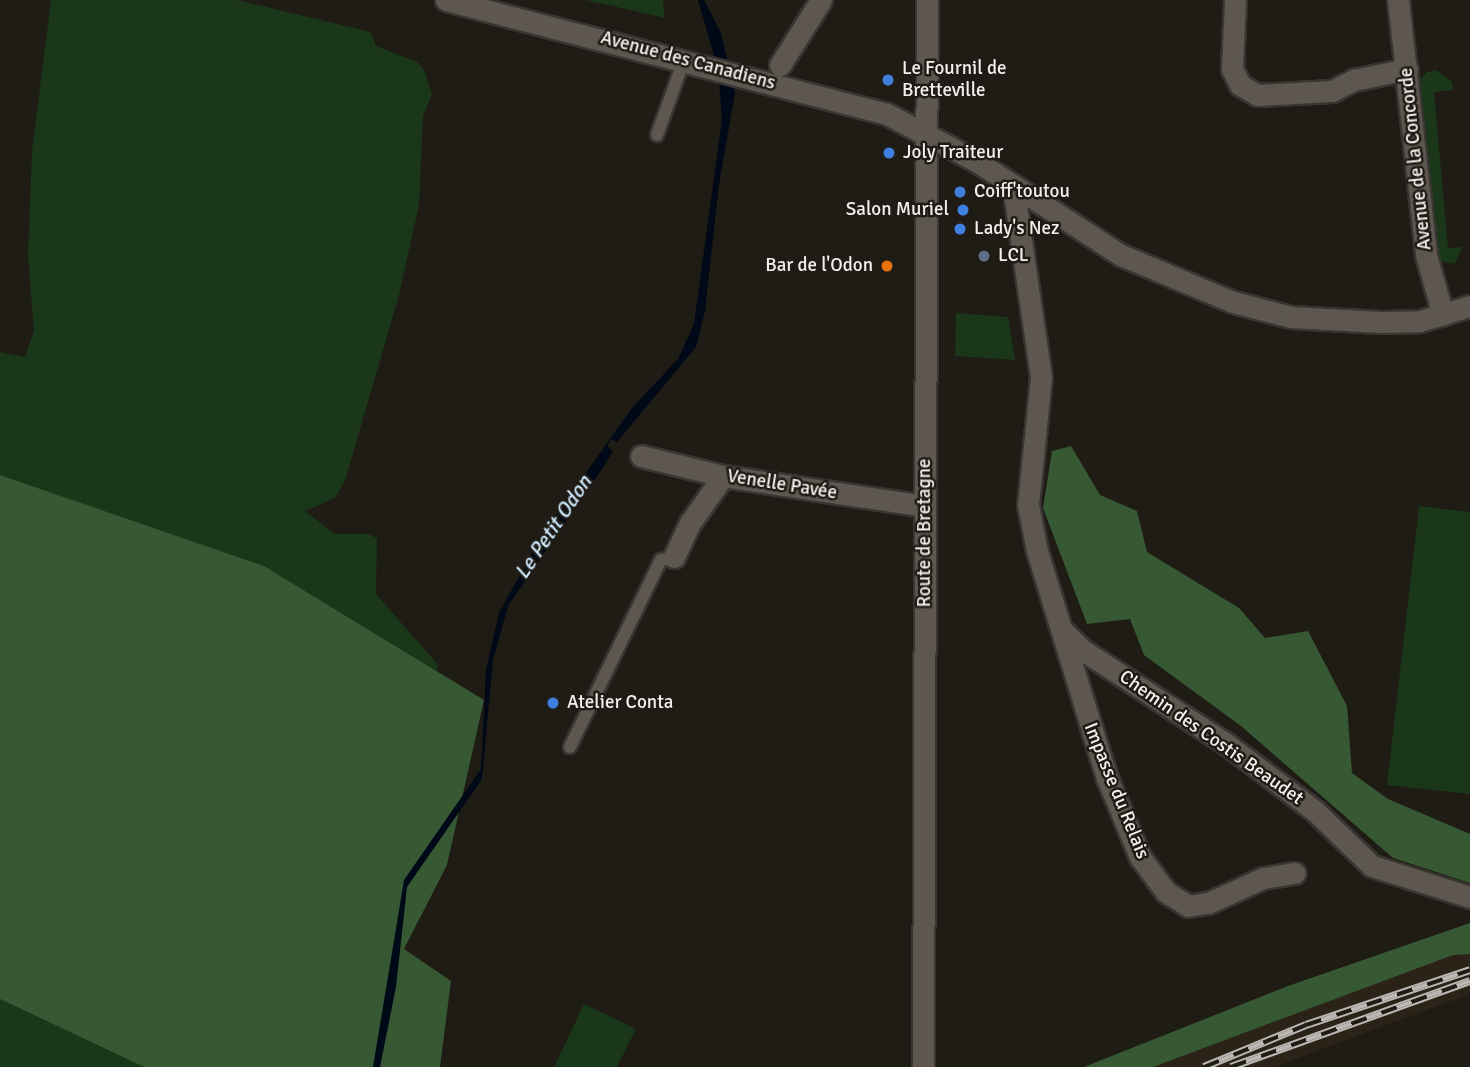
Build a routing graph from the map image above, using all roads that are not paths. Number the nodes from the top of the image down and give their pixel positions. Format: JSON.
{"nodes":[{"id":1,"x":446,"y":0,"type":"edge"},
{"id":2,"x":821,"y":0,"type":"edge"},
{"id":3,"x":927,"y":0,"type":"edge"},
{"id":4,"x":1235,"y":0,"type":"edge"},
{"id":5,"x":1398,"y":0,"type":"edge"},
{"id":6,"x":684,"y":60,"type":"junction"},
{"id":7,"x":780,"y":65,"type":"dead end"},
{"id":8,"x":1407,"y":69,"type":"junction"},
{"id":9,"x":927,"y":134,"type":"junction"},
{"id":10,"x":657,"y":135,"type":"dead end"},
{"id":11,"x":1019,"y":189,"type":"junction"},
{"id":12,"x":1470,"y":306,"type":"edge"},
{"id":13,"x":1443,"y":315,"type":"junction"},
{"id":14,"x":641,"y":456,"type":"dead end"},
{"id":15,"x":723,"y":476,"type":"junction"},
{"id":16,"x":925,"y":506,"type":"junction"},
{"id":17,"x":674,"y":556,"type":"joint"},
{"id":18,"x":1063,"y":631,"type":"junction"},
{"id":19,"x":570,"y":747,"type":"dead end"},
{"id":20,"x":1296,"y":873,"type":"dead end"},
{"id":21,"x":1470,"y":897,"type":"edge"},
{"id":22,"x":923,"y":1067,"type":"edge"}],
"edges":[{"from":1,"to":6,"type":"street","name":"Avenue des Canadiens"},
{"from":2,"to":7,"type":"street"},
{"from":3,"to":9,"type":"street","name":"Route de Bretagne"},
{"from":4,"to":8,"type":"street"},
{"from":5,"to":8,"type":"street","name":"Avenue de la Concorde"},
{"from":6,"to":9,"type":"street","name":"Avenue des Canadiens"},
{"from":6,"to":10,"type":"lane"},
{"from":8,"to":13,"type":"street","name":"Avenue de la Concorde"},
{"from":9,"to":11,"type":"street","name":"Avenue des Canadiens"},
{"from":9,"to":16,"type":"street","name":"Route de Bretagne"},
{"from":11,"to":13,"type":"street","name":"Avenue des Canadiens"},
{"from":11,"to":18,"type":"street","name":"Impasse du Relais"},
{"from":12,"to":13,"type":"street","name":"Avenue des Canadiens"},
{"from":14,"to":15,"type":"street","name":"Venelle Pavée"},
{"from":15,"to":16,"type":"street","name":"Venelle Pavée"},
{"from":15,"to":17,"type":"street"},
{"from":16,"to":22,"type":"street","name":"Route de Bretagne"},
{"from":17,"to":19,"type":"lane"},
{"from":18,"to":20,"type":"street","name":"Impasse du Relais"},
{"from":18,"to":21,"type":"street","name":"Chemin des Costis Beaudet"}]}
